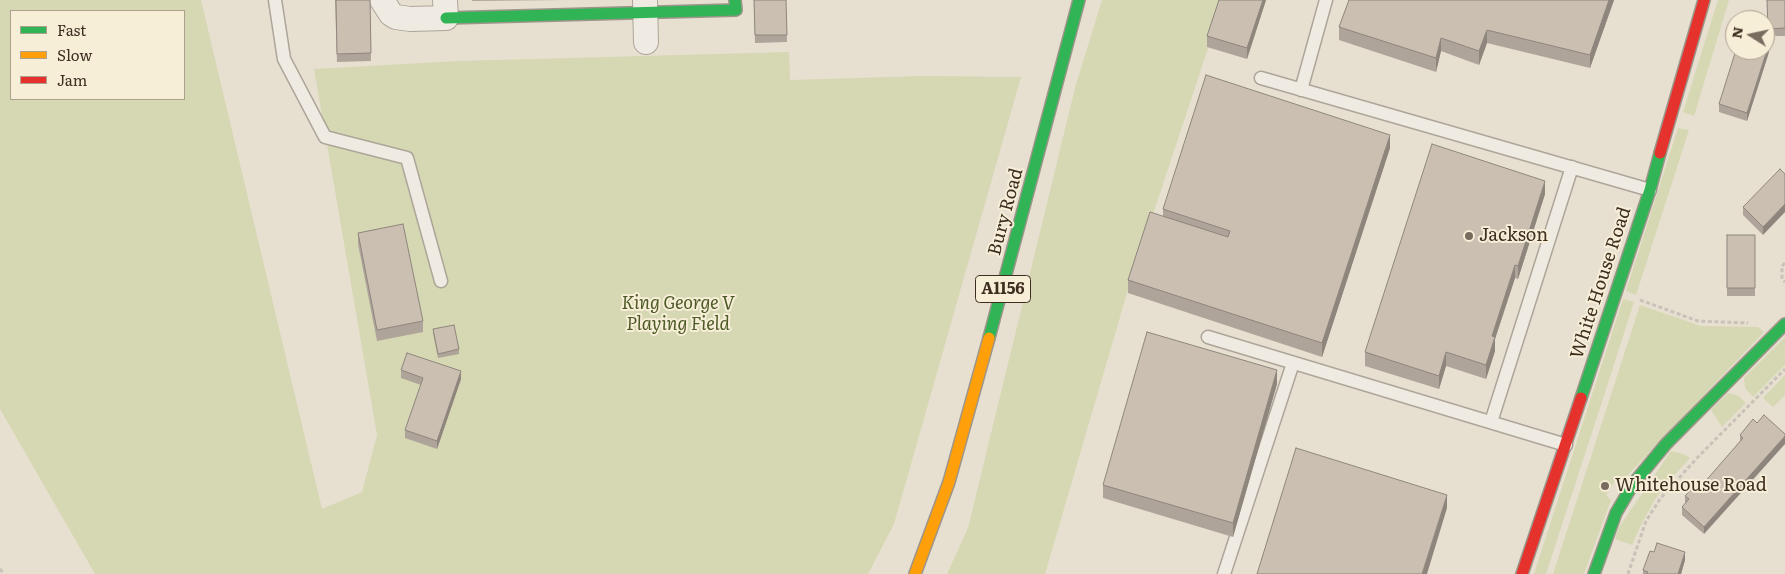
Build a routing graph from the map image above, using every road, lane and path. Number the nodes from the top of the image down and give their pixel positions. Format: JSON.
{"nodes":[{"id":1,"x":275,"y":0,"type":"edge"},
{"id":2,"x":382,"y":0,"type":"edge"},
{"id":3,"x":736,"y":0,"type":"edge"},
{"id":4,"x":1079,"y":0,"type":"edge"},
{"id":5,"x":1326,"y":0,"type":"edge"},
{"id":6,"x":1704,"y":0,"type":"edge"},
{"id":7,"x":646,"y":6,"type":"edge"},
{"id":8,"x":446,"y":9,"type":"edge"},
{"id":9,"x":646,"y":42,"type":"dead end"},
{"id":10,"x":1261,"y":78,"type":"dead end"},
{"id":11,"x":1300,"y":90,"type":"junction"},
{"id":12,"x":1572,"y":167,"type":"junction"},
{"id":13,"x":1650,"y":190,"type":"junction"},
{"id":14,"x":1785,"y":263,"type":"edge"},
{"id":15,"x":441,"y":281,"type":"dead end"},
{"id":16,"x":1785,"y":282,"type":"edge"},
{"id":17,"x":1616,"y":292,"type":"junction"},
{"id":18,"x":1785,"y":324,"type":"edge"},
{"id":19,"x":1775,"y":334,"type":"junction"},
{"id":20,"x":1208,"y":337,"type":"dead end"},
{"id":21,"x":1293,"y":362,"type":"junction"},
{"id":22,"x":1785,"y":369,"type":"edge"},
{"id":23,"x":1490,"y":422,"type":"junction"},
{"id":24,"x":1566,"y":445,"type":"junction"},
{"id":25,"x":0,"y":569,"type":"edge"},
{"id":26,"x":4,"y":574,"type":"edge"},
{"id":27,"x":915,"y":574,"type":"edge"},
{"id":28,"x":1224,"y":574,"type":"edge"},
{"id":29,"x":1522,"y":574,"type":"edge"},
{"id":30,"x":1594,"y":574,"type":"edge"},
{"id":31,"x":1628,"y":574,"type":"edge"}],
"edges":[{"from":1,"to":15,"type":"lane"},
{"from":2,"to":8,"type":"street"},
{"from":3,"to":7,"type":"street"},
{"from":4,"to":27,"type":"street","name":"Bury Road","number":"A1156"},
{"from":5,"to":11,"type":"lane"},
{"from":6,"to":13,"type":"street","name":"White House Road"},
{"from":7,"to":8,"type":"street"},
{"from":7,"to":9,"type":"street"},
{"from":10,"to":11,"type":"lane"},
{"from":11,"to":12,"type":"lane"},
{"from":12,"to":13,"type":"lane"},
{"from":12,"to":23,"type":"lane"},
{"from":13,"to":17,"type":"street","name":"White House Road"},
{"from":14,"to":16,"type":"path"},
{"from":17,"to":19,"type":"path"},
{"from":17,"to":24,"type":"street","name":"White House Road"},
{"from":18,"to":19,"type":"street"},
{"from":19,"to":30,"type":"street"},
{"from":20,"to":21,"type":"lane"},
{"from":21,"to":23,"type":"lane"},
{"from":21,"to":28,"type":"lane"},
{"from":22,"to":31,"type":"path"},
{"from":23,"to":24,"type":"lane"},
{"from":24,"to":29,"type":"street","name":"White House Road"},
{"from":25,"to":26,"type":"path"}]}
